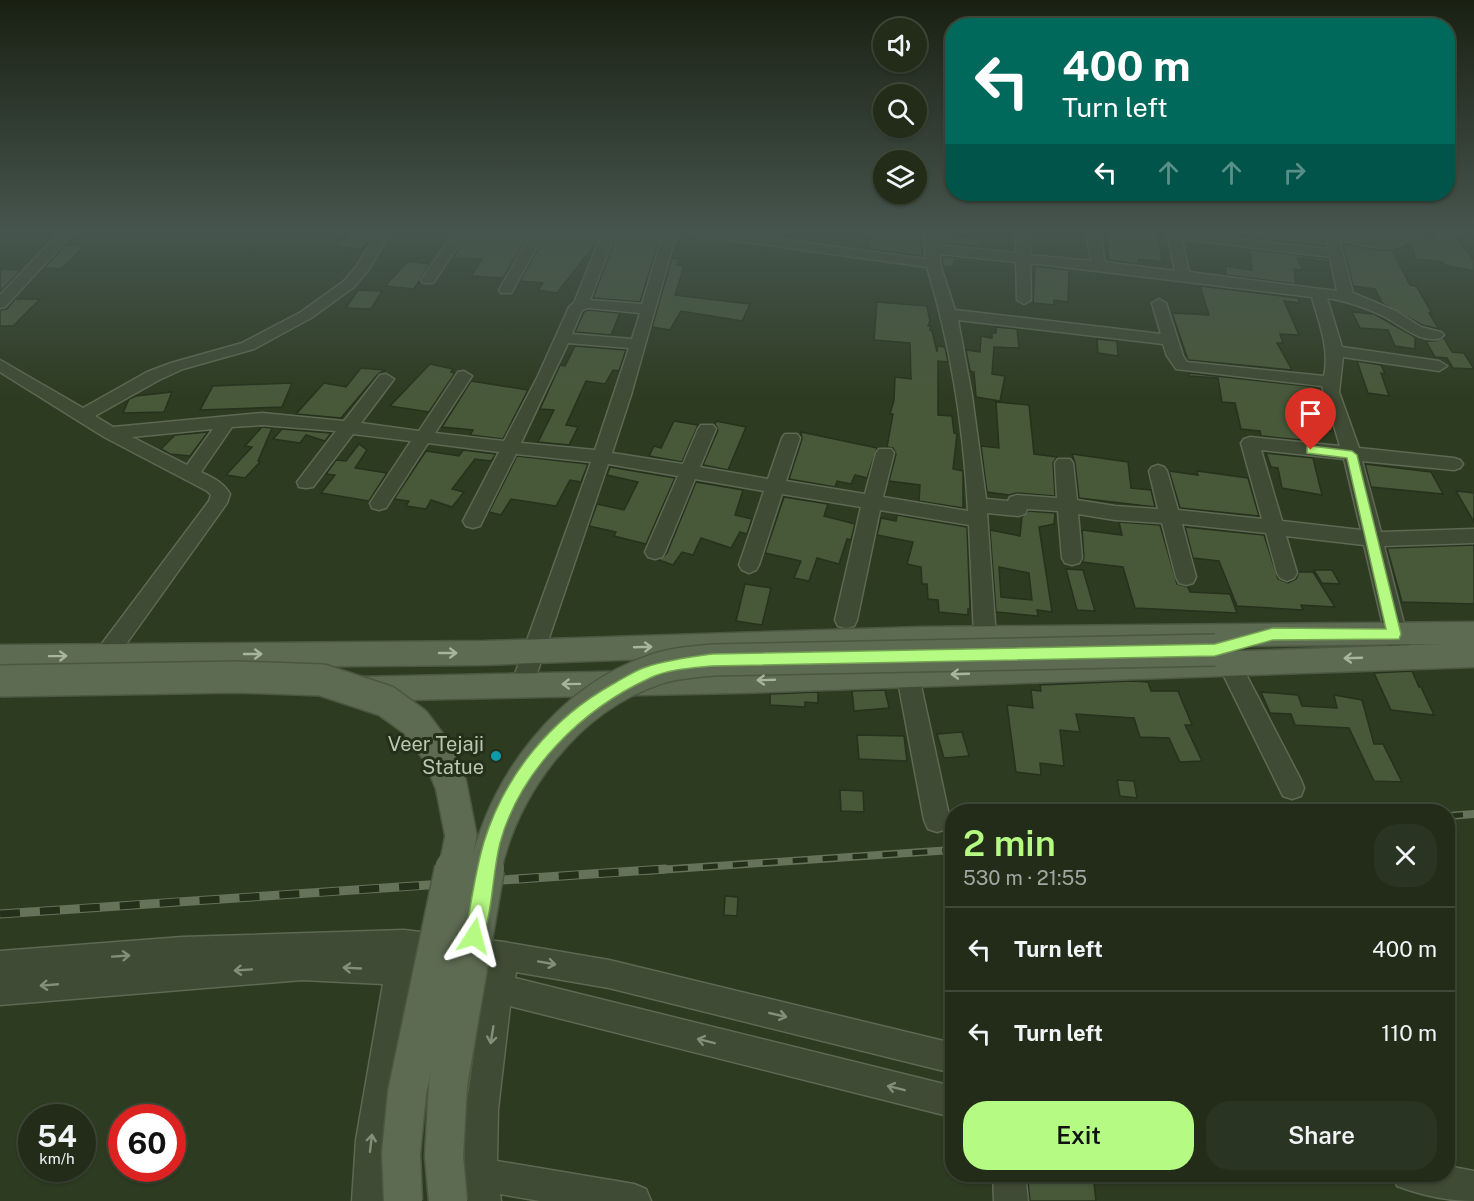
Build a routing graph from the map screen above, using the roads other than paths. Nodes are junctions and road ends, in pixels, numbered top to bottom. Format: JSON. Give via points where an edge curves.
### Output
{"nodes":[{"id":1,"x":16,"y":287,"type":"edge"},
{"id":2,"x":345,"y":287,"type":"edge"},
{"id":3,"x":584,"y":287,"type":"edge"},
{"id":4,"x":584,"y":287,"type":"edge"},
{"id":5,"x":654,"y":287,"type":"edge"},
{"id":6,"x":941,"y":287,"type":"edge"},
{"id":7,"x":1023,"y":287,"type":"edge"},
{"id":8,"x":1271,"y":287,"type":"edge"},
{"id":9,"x":1343,"y":287,"type":"edge"},
{"id":10,"x":1318,"y":293,"type":"junction"},
{"id":11,"x":580,"y":297,"type":"junction"},
{"id":12,"x":1346,"y":297,"type":"junction"},
{"id":13,"x":1024,"y":300,"type":"dead end"},
{"id":14,"x":1159,"y":303,"type":"dead end"},
{"id":15,"x":0,"y":304,"type":"edge"},
{"id":16,"x":647,"y":309,"type":"junction"},
{"id":17,"x":949,"y":314,"type":"junction"},
{"id":18,"x":1436,"y":335,"type":"dead end"},
{"id":19,"x":562,"y":338,"type":"junction"},
{"id":20,"x":1170,"y":340,"type":"junction"},
{"id":21,"x":637,"y":344,"type":"junction"},
{"id":22,"x":1335,"y":351,"type":"junction"},
{"id":23,"x":0,"y":365,"type":"edge"},
{"id":24,"x":1438,"y":366,"type":"dead end"},
{"id":25,"x":464,"y":376,"type":"dead end"},
{"id":26,"x":386,"y":379,"type":"dead end"},
{"id":27,"x":1329,"y":382,"type":"junction"},
{"id":28,"x":82,"y":416,"type":"junction"},
{"id":29,"x":227,"y":422,"type":"junction"},
{"id":30,"x":349,"y":427,"type":"junction"},
{"id":31,"x":707,"y":429,"type":"dead end"},
{"id":32,"x":110,"y":433,"type":"junction"},
{"id":33,"x":425,"y":436,"type":"junction"},
{"id":34,"x":791,"y":438,"type":"dead end"},
{"id":35,"x":510,"y":448,"type":"junction"},
{"id":36,"x":885,"y":453,"type":"dead end"},
{"id":37,"x":1352,"y":455,"type":"junction"},
{"id":38,"x":601,"y":457,"type":"junction"},
{"id":39,"x":1064,"y":463,"type":"dead end"},
{"id":40,"x":1454,"y":464,"type":"dead end"},
{"id":41,"x":689,"y":470,"type":"junction"},
{"id":42,"x":1158,"y":471,"type":"dead end"},
{"id":43,"x":190,"y":474,"type":"junction"},
{"id":44,"x":306,"y":482,"type":"dead end"},
{"id":45,"x":775,"y":485,"type":"junction"},
{"id":46,"x":872,"y":502,"type":"junction"},
{"id":47,"x":379,"y":503,"type":"dead end"},
{"id":48,"x":1067,"y":506,"type":"junction"},
{"id":49,"x":978,"y":513,"type":"junction"},
{"id":50,"x":1169,"y":516,"type":"junction"},
{"id":51,"x":473,"y":521,"type":"dead end"},
{"id":52,"x":1272,"y":526,"type":"junction"},
{"id":53,"x":1474,"y":536,"type":"edge"},
{"id":54,"x":1373,"y":539,"type":"junction"},
{"id":55,"x":655,"y":552,"type":"dead end"},
{"id":56,"x":1072,"y":558,"type":"dead end"},
{"id":57,"x":748,"y":565,"type":"dead end"},
{"id":58,"x":1287,"y":573,"type":"dead end"},
{"id":59,"x":1186,"y":577,"type":"dead end"},
{"id":60,"x":846,"y":620,"type":"dead end"},
{"id":61,"x":1474,"y":633,"type":"edge"},
{"id":62,"x":1273,"y":634,"type":"junction"},
{"id":63,"x":985,"y":637,"type":"junction"},
{"id":64,"x":1398,"y":646,"type":"junction"},
{"id":65,"x":533,"y":651,"type":"junction"},
{"id":66,"x":106,"y":655,"type":"junction"},
{"id":67,"x":1474,"y":655,"type":"edge"},
{"id":68,"x":0,"y":657,"type":"edge"},
{"id":69,"x":1222,"y":657,"type":"junction"},
{"id":70,"x":908,"y":676,"type":"junction"},
{"id":71,"x":0,"y":681,"type":"edge"},
{"id":72,"x":522,"y":685,"type":"junction"},
{"id":73,"x":0,"y":695,"type":"edge"},
{"id":74,"x":1292,"y":788,"type":"dead end"},
{"id":75,"x":937,"y":820,"type":"dead end"},
{"id":76,"x":504,"y":956,"type":"junction"},
{"id":77,"x":402,"y":957,"type":"junction"},
{"id":78,"x":0,"y":965,"type":"edge"},
{"id":79,"x":499,"y":989,"type":"junction"},
{"id":80,"x":0,"y":990,"type":"edge"},
{"id":81,"x":945,"y":1056,"type":"edge"},
{"id":82,"x":945,"y":1100,"type":"edge"},
{"id":83,"x":1010,"y":1182,"type":"edge"},
{"id":84,"x":1446,"y":1182,"type":"edge"},
{"id":85,"x":482,"y":1187,"type":"edge"},
{"id":86,"x":1474,"y":1188,"type":"edge"},
{"id":87,"x":365,"y":1198,"type":"edge"},
{"id":88,"x":403,"y":1201,"type":"edge"},
{"id":89,"x":448,"y":1201,"type":"edge"},
{"id":90,"x":634,"y":1201,"type":"edge"},
{"id":91,"x":1011,"y":1201,"type":"edge"}],
"edges":[{"from":1,"to":15,"type":"street"},
{"from":2,"to":28,"type":"street","via":[[306,315],[248,346],[153,376]]},
{"from":3,"to":11,"type":"street"},
{"from":4,"to":11,"type":"street"},
{"from":5,"to":16,"type":"street"},
{"from":6,"to":17,"type":"street"},
{"from":7,"to":13,"type":"street"},
{"from":8,"to":10,"type":"street"},
{"from":9,"to":12,"type":"street"},
{"from":10,"to":12,"type":"street"},
{"from":10,"to":22,"type":"street"},
{"from":11,"to":16,"type":"street"},
{"from":11,"to":19,"type":"street"},
{"from":12,"to":18,"type":"street","via":[[1391,314],[1416,330]]},
{"from":14,"to":20,"type":"street"},
{"from":16,"to":21,"type":"street"},
{"from":17,"to":20,"type":"street"},
{"from":17,"to":49,"type":"street","via":[[964,396]]},
{"from":19,"to":21,"type":"street"},
{"from":19,"to":35,"type":"street"},
{"from":20,"to":27,"type":"street","via":[[1182,366]]},
{"from":21,"to":38,"type":"street"},
{"from":22,"to":24,"type":"street"},
{"from":22,"to":27,"type":"street","via":[[1335,368]]},
{"from":23,"to":28,"type":"street"},
{"from":25,"to":33,"type":"street"},
{"from":26,"to":30,"type":"street"},
{"from":27,"to":37,"type":"street"},
{"from":28,"to":32,"type":"street"},
{"from":29,"to":30,"type":"street","via":[[262,419]]},
{"from":29,"to":32,"type":"street"},
{"from":29,"to":43,"type":"street"},
{"from":30,"to":33,"type":"street"},
{"from":30,"to":44,"type":"street"},
{"from":31,"to":41,"type":"street"},
{"from":32,"to":43,"type":"street"},
{"from":33,"to":35,"type":"street"},
{"from":33,"to":47,"type":"street"},
{"from":34,"to":45,"type":"street"},
{"from":35,"to":38,"type":"street"},
{"from":35,"to":51,"type":"street"},
{"from":36,"to":46,"type":"street"},
{"from":37,"to":40,"type":"street"},
{"from":37,"to":52,"type":"street","via":[[1250,443]]},
{"from":37,"to":54,"type":"street"},
{"from":38,"to":41,"type":"street"},
{"from":38,"to":65,"type":"street"},
{"from":39,"to":48,"type":"street"},
{"from":41,"to":45,"type":"street"},
{"from":41,"to":55,"type":"street"},
{"from":42,"to":50,"type":"street"},
{"from":43,"to":66,"type":"street","via":[[214,486],[221,494],[218,503]]},
{"from":45,"to":46,"type":"street"},
{"from":45,"to":57,"type":"street"},
{"from":46,"to":49,"type":"street"},
{"from":46,"to":60,"type":"street"},
{"from":48,"to":49,"type":"street","via":[[1017,502],[1018,509]]},
{"from":48,"to":50,"type":"street"},
{"from":48,"to":56,"type":"street"},
{"from":49,"to":63,"type":"street"},
{"from":50,"to":52,"type":"street"},
{"from":50,"to":59,"type":"street"},
{"from":52,"to":54,"type":"street"},
{"from":52,"to":58,"type":"street"},
{"from":53,"to":54,"type":"street"},
{"from":54,"to":64,"type":"street"},
{"from":61,"to":64,"type":"main road"},
{"from":62,"to":63,"type":"main road"},
{"from":62,"to":64,"type":"main road"},
{"from":62,"to":69,"type":"main road"},
{"from":65,"to":63,"type":"main road","one_way":true},
{"from":64,"to":67,"type":"main road"},
{"from":64,"to":69,"type":"main road","one_way":true,"via":[[1313,659]]},
{"from":66,"to":65,"type":"main road","one_way":true},
{"from":65,"to":72,"type":"street"},
{"from":68,"to":66,"type":"main road","one_way":true},
{"from":69,"to":70,"type":"main road","one_way":true},
{"from":69,"to":74,"type":"street"},
{"from":69,"to":89,"type":"main road","bridge":true,"via":[[712,660],[647,672],[600,699],[538,755],[511,796],[492,842],[447,1089],[444,1155]]},
{"from":70,"to":72,"type":"main road","one_way":true},
{"from":70,"to":75,"type":"street"},
{"from":71,"to":88,"type":"main road","bridge":true,"via":[[238,677],[322,680],[386,701],[415,722],[438,753],[447,774],[461,836],[407,1093],[401,1153]]},
{"from":72,"to":73,"type":"main road"},
{"from":76,"to":77,"type":"street"},
{"from":76,"to":79,"type":"street"},
{"from":76,"to":81,"type":"street","one_way":true,"via":[[609,974]]},
{"from":78,"to":77,"type":"street","one_way":true,"via":[[182,951]]},
{"from":77,"to":79,"type":"street"},
{"from":77,"to":80,"type":"street","one_way":true},
{"from":87,"to":77,"type":"street","one_way":true},
{"from":82,"to":79,"type":"street","one_way":true},
{"from":79,"to":85,"type":"street","one_way":true,"via":[[484,1081]]},
{"from":83,"to":91,"type":"street"},
{"from":84,"to":86,"type":"street"},
{"from":85,"to":90,"type":"street"}]}
